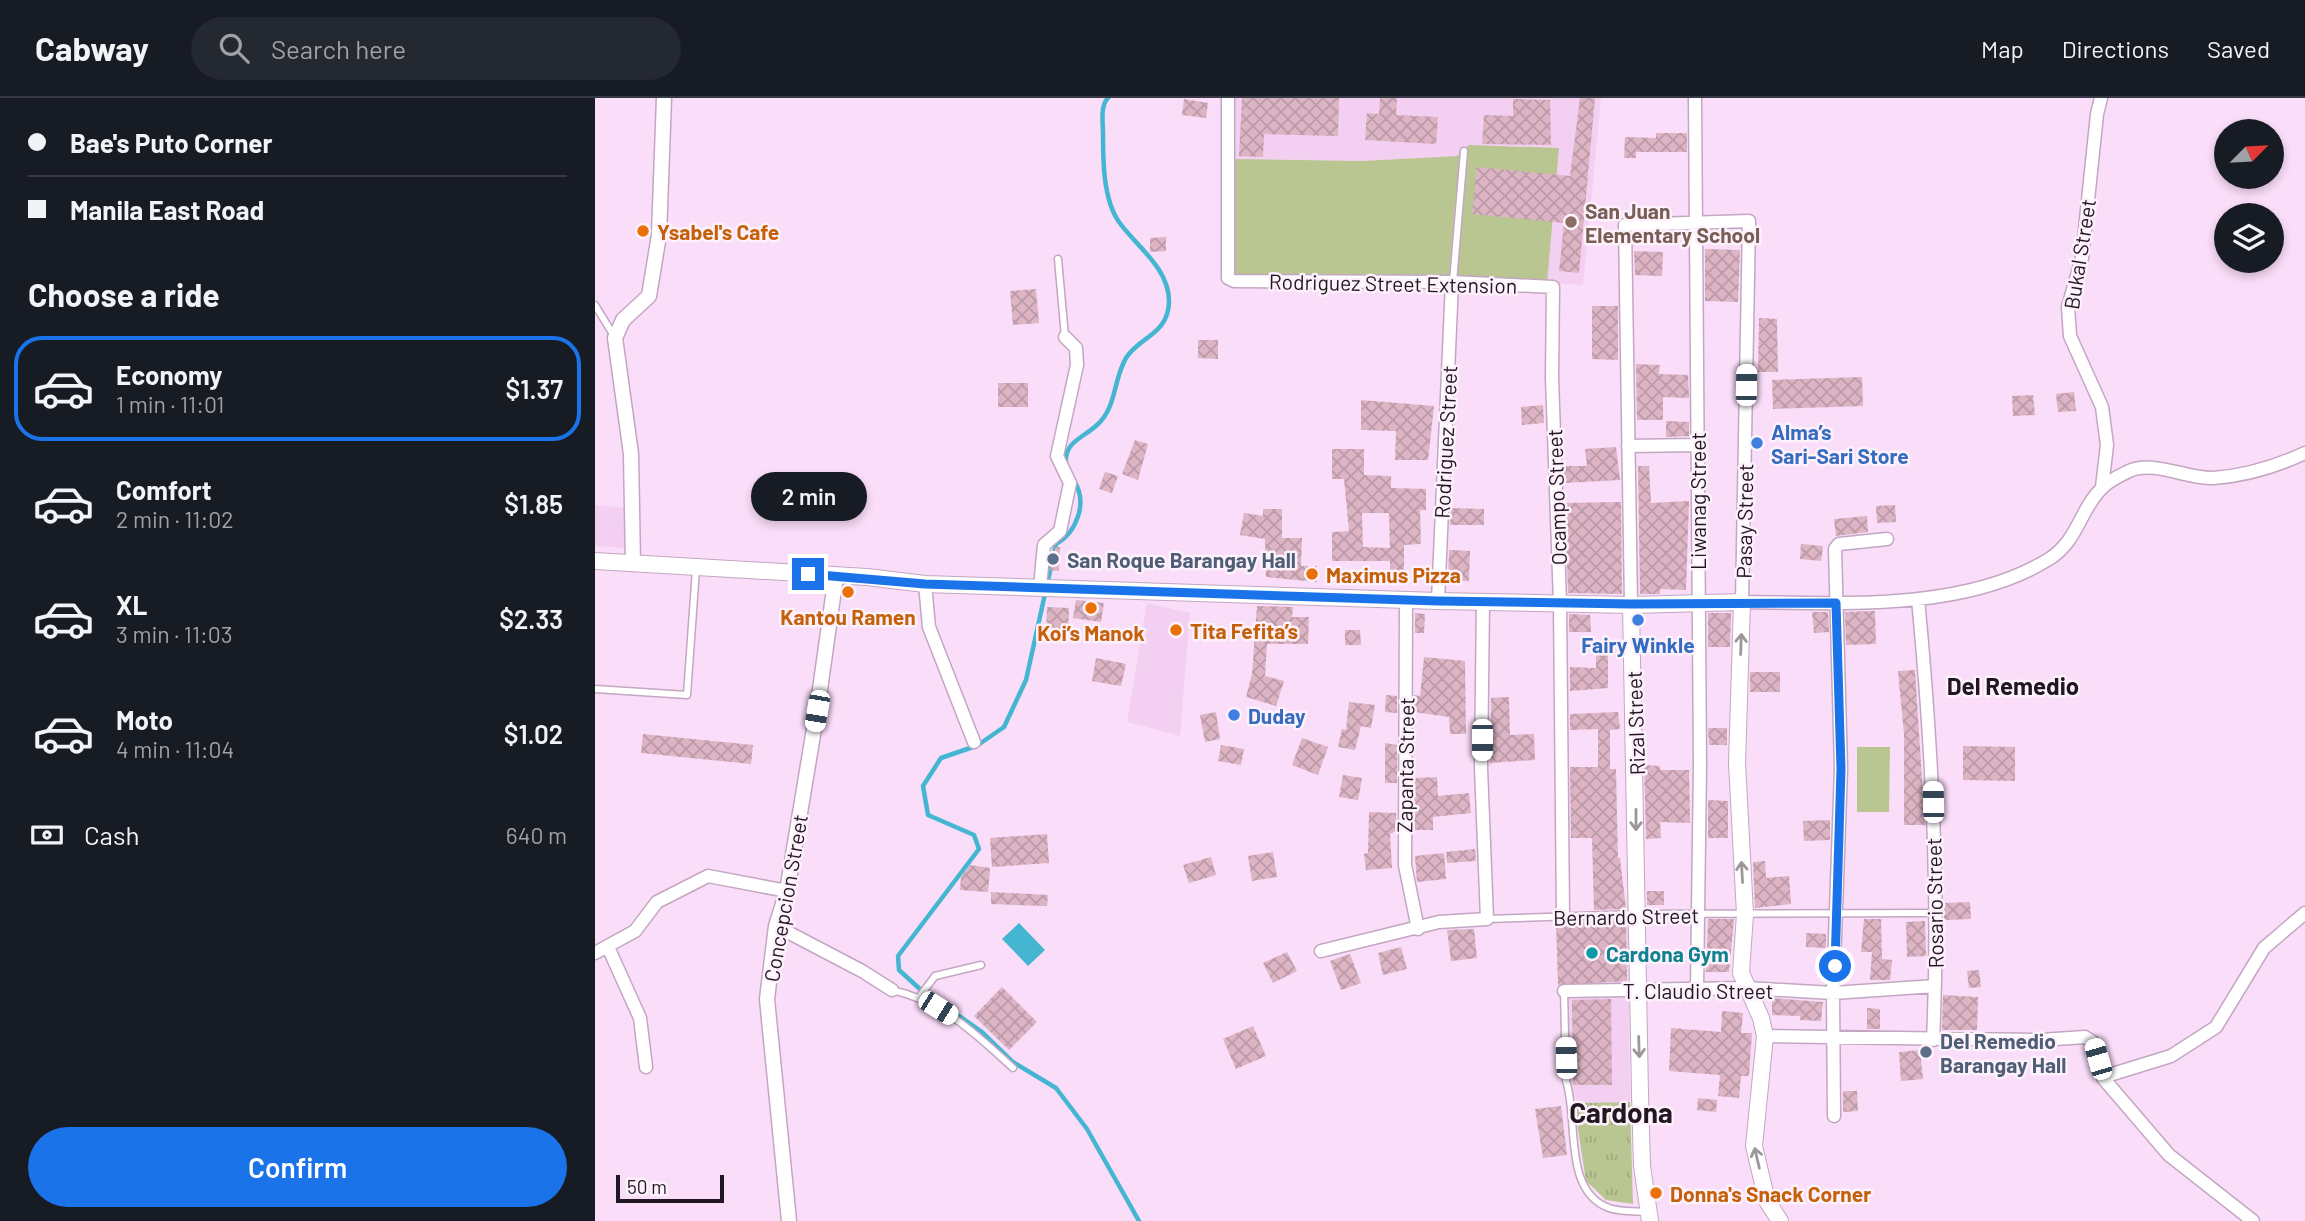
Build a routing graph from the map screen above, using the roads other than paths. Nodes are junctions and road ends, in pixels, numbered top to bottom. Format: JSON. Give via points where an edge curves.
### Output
{"nodes":[{"id":1,"x":664,"y":98,"type":"edge"},
{"id":2,"x":1228,"y":98,"type":"edge"},
{"id":3,"x":1695,"y":98,"type":"edge"},
{"id":4,"x":2101,"y":98,"type":"edge"},
{"id":5,"x":1464,"y":151,"type":"dead end"},
{"id":6,"x":1698,"y":222,"type":"junction"},
{"id":7,"x":1058,"y":259,"type":"dead end"},
{"id":8,"x":1453,"y":282,"type":"junction"},
{"id":9,"x":1553,"y":287,"type":"joint"},
{"id":10,"x":595,"y":305,"type":"edge"},
{"id":11,"x":1065,"y":337,"type":"joint"},
{"id":12,"x":615,"y":338,"type":"junction"},
{"id":13,"x":1697,"y":444,"type":"junction"},
{"id":14,"x":1628,"y":446,"type":"junction"},
{"id":15,"x":2305,"y":453,"type":"edge"},
{"id":16,"x":2102,"y":487,"type":"junction"},
{"id":17,"x":1887,"y":539,"type":"dead end"},
{"id":18,"x":595,"y":561,"type":"edge"},
{"id":19,"x":633,"y":564,"type":"junction"},
{"id":20,"x":696,"y":568,"type":"junction"},
{"id":21,"x":836,"y":575,"type":"junction"},
{"id":22,"x":925,"y":584,"type":"junction"},
{"id":23,"x":1045,"y":587,"type":"junction"},
{"id":24,"x":1918,"y":599,"type":"junction"},
{"id":25,"x":1406,"y":600,"type":"junction"},
{"id":26,"x":1438,"y":601,"type":"junction"},
{"id":27,"x":1483,"y":601,"type":"junction"},
{"id":28,"x":1697,"y":602,"type":"junction"},
{"id":29,"x":1560,"y":603,"type":"junction"},
{"id":30,"x":1742,"y":603,"type":"junction"},
{"id":31,"x":1836,"y":603,"type":"junction"},
{"id":32,"x":1631,"y":604,"type":"junction"},
{"id":33,"x":595,"y":689,"type":"edge"},
{"id":34,"x":974,"y":742,"type":"dead end"},
{"id":35,"x":787,"y":891,"type":"junction"},
{"id":36,"x":1838,"y":913,"type":"junction"},
{"id":37,"x":1935,"y":913,"type":"junction"},
{"id":38,"x":2305,"y":913,"type":"edge"},
{"id":39,"x":1637,"y":914,"type":"junction"},
{"id":40,"x":1745,"y":914,"type":"junction"},
{"id":41,"x":1697,"y":915,"type":"junction"},
{"id":42,"x":1563,"y":918,"type":"junction"},
{"id":43,"x":1487,"y":919,"type":"junction"},
{"id":44,"x":776,"y":926,"type":"junction"},
{"id":45,"x":1418,"y":929,"type":"junction"},
{"id":46,"x":608,"y":947,"type":"junction"},
{"id":47,"x":1321,"y":951,"type":"dead end"},
{"id":48,"x":595,"y":953,"type":"edge"},
{"id":49,"x":981,"y":965,"type":"dead end"},
{"id":50,"x":1935,"y":986,"type":"junction"},
{"id":51,"x":1747,"y":988,"type":"junction"},
{"id":52,"x":1564,"y":989,"type":"joint"},
{"id":53,"x":1697,"y":989,"type":"junction"},
{"id":54,"x":892,"y":990,"type":"joint"},
{"id":55,"x":1638,"y":991,"type":"junction"},
{"id":56,"x":1833,"y":993,"type":"junction"},
{"id":57,"x":920,"y":996,"type":"junction"},
{"id":58,"x":1765,"y":1036,"type":"junction"},
{"id":59,"x":1832,"y":1039,"type":"junction"},
{"id":60,"x":1933,"y":1040,"type":"junction"},
{"id":61,"x":646,"y":1067,"type":"dead end"},
{"id":62,"x":1013,"y":1068,"type":"dead end"},
{"id":63,"x":2103,"y":1077,"type":"junction"},
{"id":64,"x":1834,"y":1116,"type":"dead end"},
{"id":65,"x":1649,"y":1216,"type":"edge"},
{"id":66,"x":789,"y":1221,"type":"edge"},
{"id":67,"x":1780,"y":1221,"type":"edge"},
{"id":68,"x":2253,"y":1221,"type":"edge"}],
"edges":[{"from":1,"to":12,"type":"street","via":[[659,235],[649,296],[623,320]]},
{"from":2,"to":8,"type":"street","name":"Rodriguez Street Extension","via":[[1228,278]]},
{"from":3,"to":6,"type":"street","name":"Liwanag Street"},
{"from":4,"to":16,"type":"street","name":"Bukal Street","via":[[2082,258],[2067,307],[2070,336],[2102,407],[2107,445]]},
{"from":5,"to":8,"type":"lane"},
{"from":6,"to":13,"type":"street","name":"Liwanag Street"},
{"from":6,"to":14,"type":"street","name":"Rizal Street","via":[[1625,225]]},
{"from":6,"to":30,"type":"street","name":"Pasay Street","via":[[1749,221]]},
{"from":7,"to":11,"type":"lane"},
{"from":8,"to":9,"type":"street","name":"Rodriguez Street Extension"},
{"from":8,"to":26,"type":"street","name":"Rodriguez Street"},
{"from":9,"to":29,"type":"street","name":"Ocampo Street"},
{"from":10,"to":12,"type":"lane"},
{"from":11,"to":23,"type":"street","via":[[1076,348],[1077,365],[1057,456],[1070,483],[1060,531],[1044,545]]},
{"from":12,"to":19,"type":"street","via":[[631,454]]},
{"from":13,"to":14,"type":"street"},
{"from":13,"to":28,"type":"street","name":"Liwanag Street"},
{"from":14,"to":32,"type":"street","name":"Rizal Street"},
{"from":15,"to":16,"type":"street","via":[[2278,465],[2212,478],[2132,470]]},
{"from":16,"to":24,"type":"street","via":[[2076,532],[2047,560],[1986,587]]},
{"from":17,"to":31,"type":"street","via":[[1839,544],[1835,549]]},
{"from":18,"to":19,"type":"main road"},
{"from":19,"to":20,"type":"main road"},
{"from":20,"to":21,"type":"main road"},
{"from":20,"to":33,"type":"lane","via":[[687,695]]},
{"from":21,"to":22,"type":"main road"},
{"from":21,"to":35,"type":"street","name":"Concepcion Street"},
{"from":22,"to":23,"type":"main road"},
{"from":22,"to":34,"type":"street","via":[[929,627]]},
{"from":23,"to":25,"type":"main road"},
{"from":24,"to":31,"type":"street"},
{"from":24,"to":37,"type":"street","name":"Rosario Street","via":[[1932,747]]},
{"from":25,"to":26,"type":"main road"},
{"from":25,"to":45,"type":"street","name":"Zapanta Street","via":[[1405,865]]},
{"from":26,"to":27,"type":"main road"},
{"from":27,"to":29,"type":"main road"},
{"from":27,"to":43,"type":"street","via":[[1481,768]]},
{"from":28,"to":30,"type":"main road"},
{"from":28,"to":32,"type":"main road"},
{"from":28,"to":41,"type":"street","name":"Liwanag Street"},
{"from":29,"to":32,"type":"main road"},
{"from":29,"to":42,"type":"street","name":"Ocampo Street"},
{"from":30,"to":31,"type":"street"},
{"from":40,"to":30,"type":"main road","name":"Pasay Street","one_way":true,"via":[[1737,763]]},
{"from":31,"to":36,"type":"street","via":[[1841,769]]},
{"from":32,"to":39,"type":"main road","name":"Rizal Street","one_way":true},
{"from":35,"to":44,"type":"street","name":"Concepcion Street"},
{"from":35,"to":46,"type":"street","via":[[708,876],[657,902],[635,931]]},
{"from":36,"to":37,"type":"lane","name":"Bernardo Street"},
{"from":36,"to":40,"type":"lane","name":"Bernardo Street"},
{"from":36,"to":56,"type":"street"},
{"from":37,"to":50,"type":"street","name":"Rosario Street"},
{"from":38,"to":63,"type":"street","via":[[2264,948],[2216,1027],[2171,1056]]},
{"from":39,"to":41,"type":"lane","name":"Bernardo Street"},
{"from":39,"to":42,"type":"lane","name":"Bernardo Street"},
{"from":39,"to":55,"type":"main road","name":"Rizal Street"},
{"from":40,"to":41,"type":"lane","name":"Bernardo Street"},
{"from":40,"to":51,"type":"main road","name":"Pasay Street","via":[[1741,973]]},
{"from":41,"to":53,"type":"street","name":"Liwanag Street"},
{"from":42,"to":43,"type":"lane","name":"Bernardo Street"},
{"from":43,"to":45,"type":"street","name":"Bernardo Street","via":[[1439,922]]},
{"from":44,"to":54,"type":"street"},
{"from":44,"to":66,"type":"street","name":"Concepcion Street","via":[[767,999]]},
{"from":45,"to":47,"type":"street","name":"Bernardo Street"},
{"from":46,"to":48,"type":"street"},
{"from":46,"to":61,"type":"street","via":[[640,1018]]},
{"from":49,"to":57,"type":"lane","via":[[935,976]]},
{"from":50,"to":56,"type":"street","name":"T. Claudio Street"},
{"from":50,"to":60,"type":"street","name":"Rosario Street"},
{"from":51,"to":53,"type":"street","name":"T. Claudio Street"},
{"from":51,"to":56,"type":"street","name":"T. Claudio Street"},
{"from":51,"to":58,"type":"main road","name":"Pasay Street"},
{"from":52,"to":55,"type":"street","name":"T. Claudio Street"},
{"from":52,"to":65,"type":"lane","via":[[1566,1081],[1579,1174],[1587,1190],[1609,1208]]},
{"from":53,"to":55,"type":"street","name":"T. Claudio Street"},
{"from":54,"to":57,"type":"lane"},
{"from":55,"to":65,"type":"main road","name":"Rizal Street","one_way":true,"via":[[1642,1166]]},
{"from":56,"to":59,"type":"street"},
{"from":57,"to":62,"type":"lane","via":[[973,1031]]},
{"from":58,"to":59,"type":"street"},
{"from":67,"to":58,"type":"main road","one_way":true,"via":[[1767,1201],[1754,1146]]},
{"from":59,"to":60,"type":"street"},
{"from":59,"to":64,"type":"street"},
{"from":60,"to":63,"type":"street","via":[[2085,1037],[2093,1042]]},
{"from":63,"to":68,"type":"street","via":[[2169,1155]]}]}
